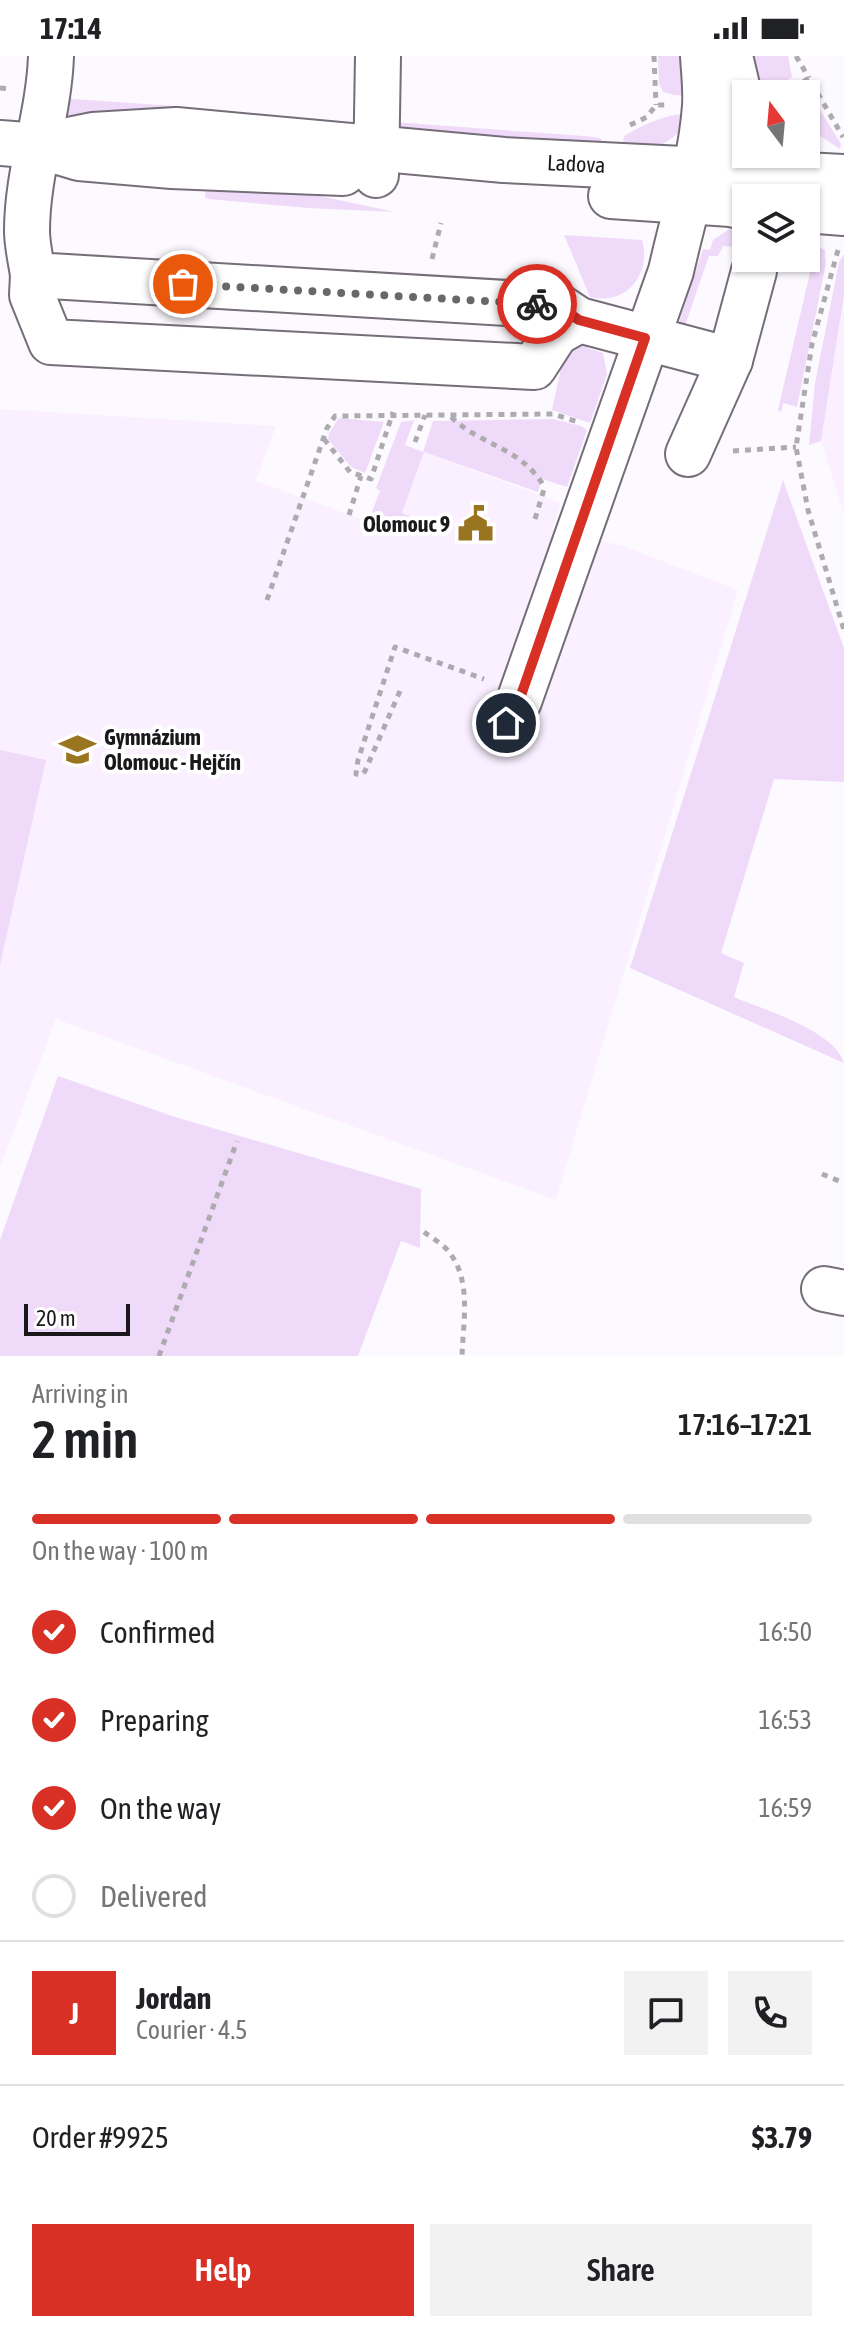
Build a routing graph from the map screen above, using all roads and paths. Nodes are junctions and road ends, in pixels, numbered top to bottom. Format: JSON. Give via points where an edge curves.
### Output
{"nodes":[{"id":1,"x":51,"y":56,"type":"edge"},
{"id":2,"x":378,"y":56,"type":"edge"},
{"id":3,"x":654,"y":56,"type":"edge"},
{"id":4,"x":703,"y":56,"type":"edge"},
{"id":5,"x":730,"y":56,"type":"edge"},
{"id":6,"x":796,"y":56,"type":"edge"},
{"id":7,"x":809,"y":78,"type":"junction"},
{"id":8,"x":806,"y":80,"type":"edge"},
{"id":9,"x":656,"y":105,"type":"junction"},
{"id":10,"x":681,"y":105,"type":"dead end"},
{"id":11,"x":624,"y":128,"type":"dead end"},
{"id":12,"x":844,"y":138,"type":"edge"},
{"id":13,"x":20,"y":145,"type":"edge"},
{"id":14,"x":376,"y":161,"type":"junction"},
{"id":15,"x":844,"y":177,"type":"edge"},
{"id":16,"x":749,"y":184,"type":"edge"},
{"id":17,"x":784,"y":184,"type":"edge"},
{"id":18,"x":692,"y":185,"type":"junction"},
{"id":19,"x":732,"y":187,"type":"edge"},
{"id":20,"x":820,"y":217,"type":"edge"},
{"id":21,"x":441,"y":223,"type":"dead end"},
{"id":22,"x":842,"y":228,"type":"edge"},
{"id":23,"x":431,"y":260,"type":"dead end"},
{"id":24,"x":754,"y":272,"type":"edge"},
{"id":25,"x":33,"y":275,"type":"junction"},
{"id":26,"x":579,"y":320,"type":"junction"},
{"id":27,"x":645,"y":338,"type":"junction"},
{"id":28,"x":730,"y":360,"type":"junction"},
{"id":29,"x":393,"y":414,"type":"junction"},
{"id":30,"x":425,"y":415,"type":"junction"},
{"id":31,"x":323,"y":439,"type":"junction"},
{"id":32,"x":415,"y":442,"type":"dead end"},
{"id":33,"x":796,"y":447,"type":"junction"},
{"id":34,"x":777,"y":448,"type":"dead end"},
{"id":35,"x":688,"y":454,"type":"dead end"},
{"id":36,"x":361,"y":476,"type":"junction"},
{"id":37,"x":544,"y":486,"type":"dead end"},
{"id":38,"x":349,"y":515,"type":"dead end"},
{"id":39,"x":267,"y":600,"type":"dead end"},
{"id":40,"x":844,"y":630,"type":"edge"},
{"id":41,"x":485,"y":680,"type":"dead end"},
{"id":42,"x":400,"y":691,"type":"dead end"},
{"id":43,"x":506,"y":723,"type":"dead end"},
{"id":44,"x":237,"y":1141,"type":"dead end"},
{"id":45,"x":822,"y":1174,"type":"dead end"},
{"id":46,"x":844,"y":1183,"type":"edge"},
{"id":47,"x":424,"y":1232,"type":"dead end"},
{"id":48,"x":159,"y":1356,"type":"edge"},
{"id":49,"x":462,"y":1356,"type":"edge"}],
"edges":[{"from":1,"to":13,"type":"main road","via":[[50,91]]},
{"from":2,"to":14,"type":"main road"},
{"from":3,"to":9,"type":"path"},
{"from":4,"to":18,"type":"main road","via":[[705,105]]},
{"from":5,"to":16,"type":"main road","via":[[742,107]]},
{"from":6,"to":7,"type":"path"},
{"from":7,"to":8,"type":"path"},
{"from":7,"to":12,"type":"path"},
{"from":9,"to":10,"type":"path"},
{"from":9,"to":11,"type":"path","via":[[647,117]]},
{"from":13,"to":14,"type":"main road","name":"Ladova","via":[[176,130]]},
{"from":13,"to":25,"type":"main road","via":[[32,180],[26,233]]},
{"from":14,"to":18,"type":"main road","name":"Ladova","via":[[504,160]]},
{"from":15,"to":17,"type":"main road","name":"Ladova"},
{"from":18,"to":19,"type":"main road","name":"Ladova"},
{"from":18,"to":27,"type":"main road","via":[[663,297]]},
{"from":20,"to":22,"type":"main road"},
{"from":21,"to":23,"type":"path"},
{"from":22,"to":33,"type":"path","via":[[812,344]]},
{"from":24,"to":28,"type":"main road"},
{"from":25,"to":26,"type":"main road","via":[[558,306]]},
{"from":25,"to":26,"type":"main road","via":[[32,295],[51,342],[534,367],[556,333]]},
{"from":26,"to":27,"type":"main road"},
{"from":27,"to":28,"type":"main road"},
{"from":27,"to":43,"type":"main road","via":[[519,701]]},
{"from":28,"to":35,"type":"main road"},
{"from":29,"to":30,"type":"path"},
{"from":29,"to":31,"type":"path","via":[[335,416]]},
{"from":29,"to":36,"type":"path","via":[[371,479]]},
{"from":30,"to":32,"type":"path"},
{"from":30,"to":37,"type":"path","via":[[451,416],[530,466]]},
{"from":31,"to":36,"type":"path","via":[[350,472]]},
{"from":31,"to":39,"type":"path"},
{"from":33,"to":34,"type":"path"},
{"from":33,"to":40,"type":"path","via":[[808,510]]},
{"from":36,"to":38,"type":"path"},
{"from":41,"to":42,"type":"path","via":[[395,647],[356,774],[365,771]]},
{"from":44,"to":48,"type":"path"},
{"from":45,"to":46,"type":"path"},
{"from":47,"to":49,"type":"path","via":[[448,1250],[460,1269],[465,1290]]}]}
